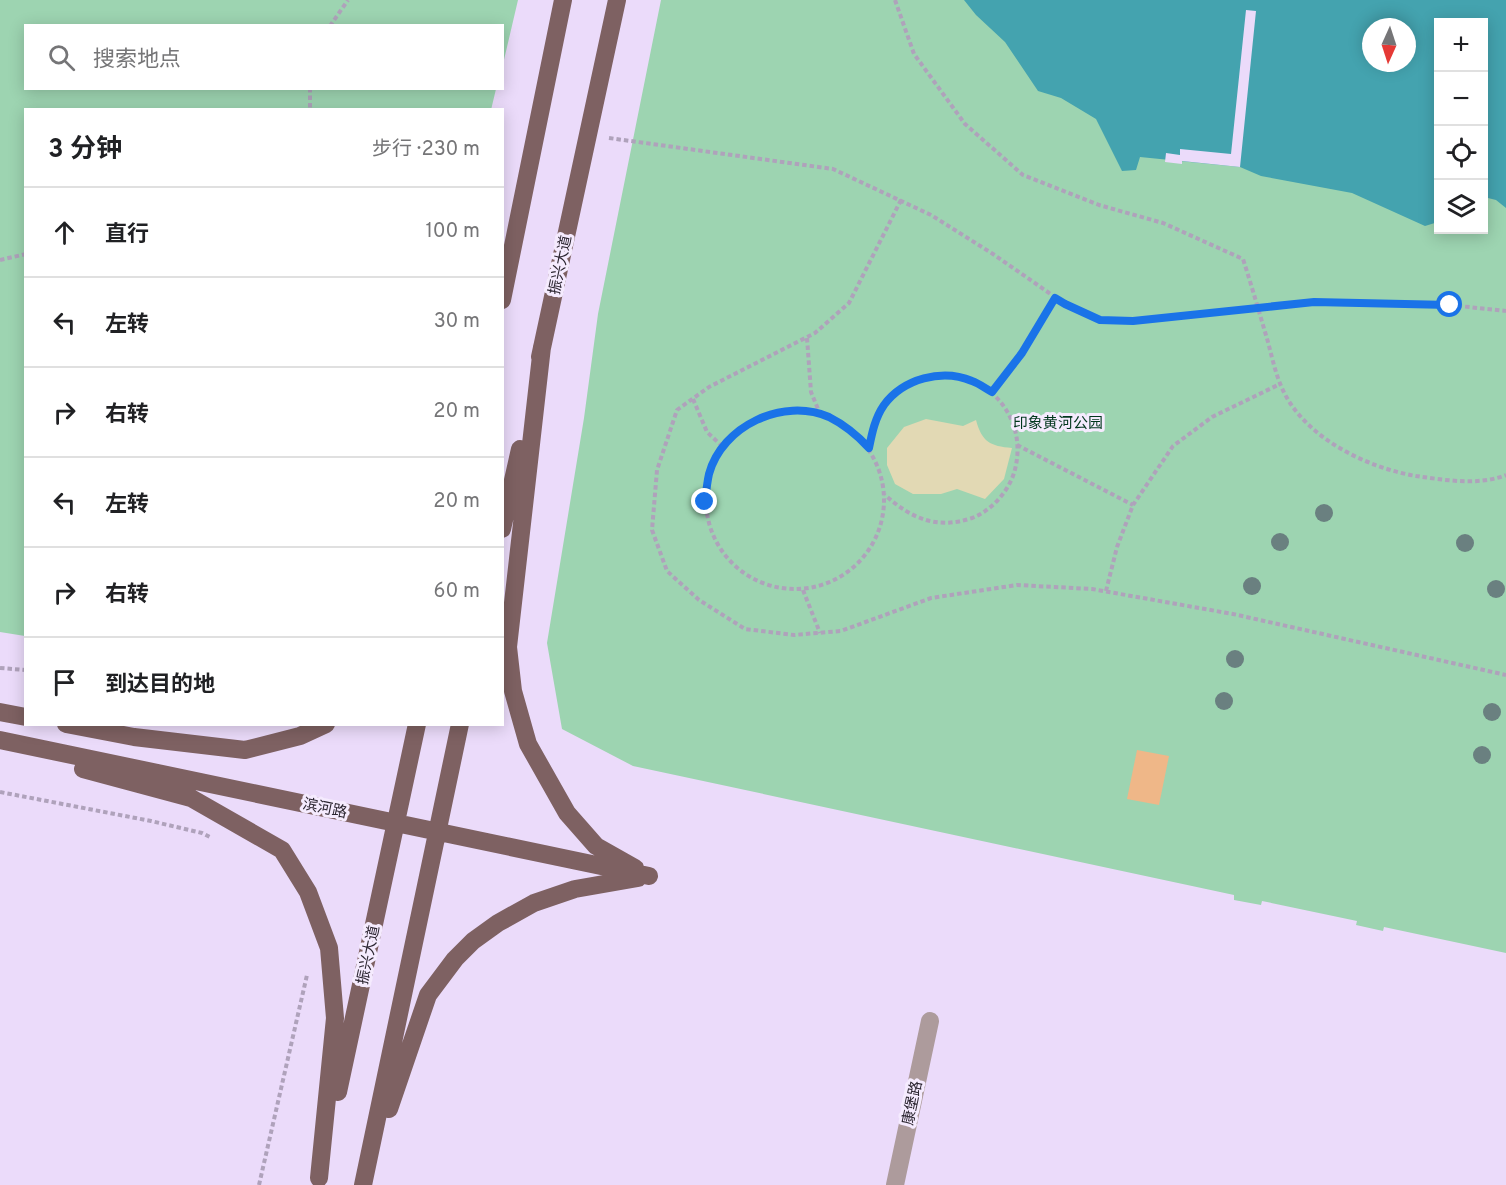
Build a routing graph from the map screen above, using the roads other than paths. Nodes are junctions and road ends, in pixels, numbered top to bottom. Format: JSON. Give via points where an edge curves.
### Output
{"nodes":[{"id":1,"x":563,"y":0,"type":"edge"},
{"id":2,"x":617,"y":0,"type":"edge"},
{"id":3,"x":504,"y":290,"type":"edge"},
{"id":4,"x":542,"y":347,"type":"junction"},
{"id":5,"x":504,"y":520,"type":"edge"},
{"id":6,"x":0,"y":712,"type":"edge"},
{"id":7,"x":24,"y":717,"type":"edge"},
{"id":8,"x":76,"y":726,"type":"edge"},
{"id":9,"x":322,"y":726,"type":"edge"},
{"id":10,"x":417,"y":726,"type":"edge"},
{"id":11,"x":460,"y":726,"type":"edge"},
{"id":12,"x":0,"y":740,"type":"edge"},
{"id":13,"x":0,"y":747,"type":"edge"},
{"id":14,"x":397,"y":824,"type":"junction"},
{"id":15,"x":437,"y":832,"type":"junction"},
{"id":16,"x":649,"y":876,"type":"junction"},
{"id":17,"x":930,"y":1022,"type":"dead end"},
{"id":18,"x":318,"y":1181,"type":"edge"},
{"id":19,"x":363,"y":1185,"type":"edge"},
{"id":20,"x":895,"y":1185,"type":"edge"}],
"edges":[{"from":1,"to":3,"type":"main road"},
{"from":2,"to":4,"type":"main road","name":"振兴大道"},
{"from":4,"to":5,"type":"main road","name":"振兴大道"},
{"from":4,"to":16,"type":"main road","via":[[508,647],[513,691],[528,744],[567,813],[596,846]]},
{"from":6,"to":7,"type":"main road"},
{"from":8,"to":9,"type":"main road","via":[[245,750],[300,736]]},
{"from":10,"to":14,"type":"main road","name":"振兴大道"},
{"from":11,"to":15,"type":"main road"},
{"from":12,"to":14,"type":"main road","name":"滨河路"},
{"from":13,"to":18,"type":"main road","via":[[191,798],[282,850],[308,892],[329,948],[335,1018]]},
{"from":14,"to":15,"type":"main road","name":"滨河路"},
{"from":14,"to":18,"type":"main road","name":"振兴大道"},
{"from":15,"to":16,"type":"main road","name":"滨河路"},
{"from":15,"to":19,"type":"main road"},
{"from":16,"to":19,"type":"main road","via":[[575,889],[534,903],[498,923],[455,959],[428,995]]},
{"from":17,"to":20,"type":"street","name":"康堡路"}]}
